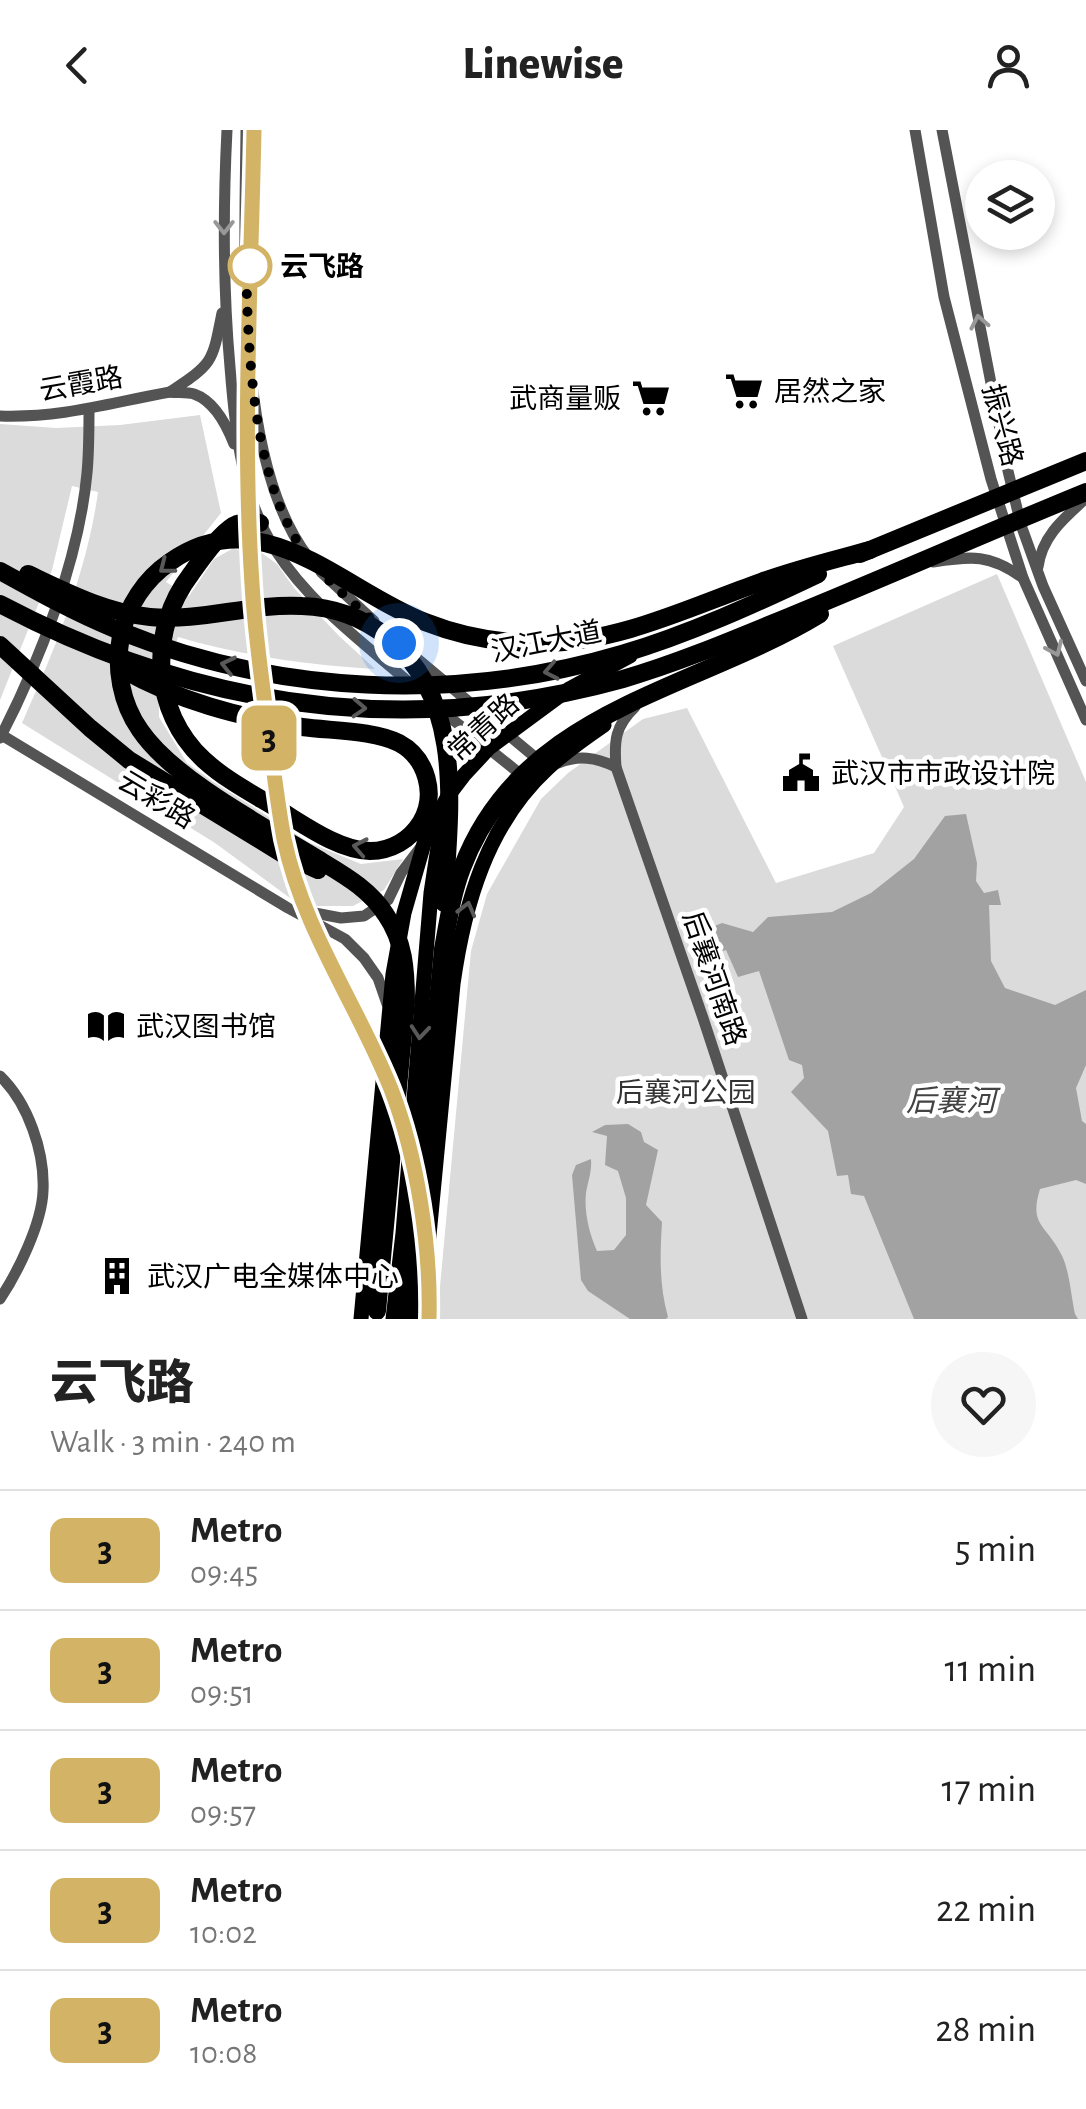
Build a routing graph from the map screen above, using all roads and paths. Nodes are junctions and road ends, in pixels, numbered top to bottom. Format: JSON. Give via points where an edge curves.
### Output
{"nodes":[{"id":1,"x":226,"y":130,"type":"edge"},
{"id":2,"x":246,"y":130,"type":"edge"},
{"id":3,"x":915,"y":130,"type":"edge"},
{"id":4,"x":942,"y":130,"type":"edge"},
{"id":5,"x":225,"y":294,"type":"junction"},
{"id":6,"x":170,"y":392,"type":"junction"},
{"id":7,"x":89,"y":410,"type":"junction"},
{"id":8,"x":0,"y":416,"type":"edge"},
{"id":9,"x":1086,"y":458,"type":"edge"},
{"id":10,"x":242,"y":466,"type":"junction"},
{"id":11,"x":1011,"y":484,"type":"junction"},
{"id":12,"x":995,"y":491,"type":"junction"},
{"id":13,"x":1085,"y":497,"type":"edge"},
{"id":14,"x":260,"y":523,"type":"junction"},
{"id":15,"x":1014,"y":527,"type":"junction"},
{"id":16,"x":870,"y":550,"type":"junction"},
{"id":17,"x":0,"y":561,"type":"edge"},
{"id":18,"x":934,"y":562,"type":"junction"},
{"id":19,"x":0,"y":571,"type":"edge"},
{"id":20,"x":1023,"y":578,"type":"junction"},
{"id":21,"x":872,"y":582,"type":"junction"},
{"id":22,"x":1043,"y":586,"type":"junction"},
{"id":23,"x":0,"y":604,"type":"edge"},
{"id":24,"x":72,"y":640,"type":"junction"},
{"id":25,"x":0,"y":645,"type":"edge"},
{"id":26,"x":1086,"y":681,"type":"edge"},
{"id":27,"x":666,"y":684,"type":"junction"},
{"id":28,"x":1086,"y":720,"type":"edge"},
{"id":29,"x":506,"y":734,"type":"junction"},
{"id":30,"x":1,"y":736,"type":"edge"},
{"id":31,"x":489,"y":748,"type":"junction"},
{"id":32,"x":616,"y":767,"type":"junction"},
{"id":33,"x":548,"y":768,"type":"junction"},
{"id":34,"x":533,"y":784,"type":"junction"},
{"id":35,"x":448,"y":796,"type":"junction"},
{"id":36,"x":425,"y":840,"type":"junction"},
{"id":37,"x":356,"y":883,"type":"junction"},
{"id":38,"x":288,"y":908,"type":"junction"},
{"id":39,"x":443,"y":950,"type":"junction"},
{"id":40,"x":390,"y":1018,"type":"junction"},
{"id":41,"x":0,"y":1076,"type":"edge"},
{"id":42,"x":0,"y":1299,"type":"edge"},
{"id":43,"x":374,"y":1316,"type":"edge"},
{"id":44,"x":408,"y":1319,"type":"edge"},
{"id":45,"x":422,"y":1319,"type":"edge"},
{"id":46,"x":802,"y":1319,"type":"edge"}],
"edges":[{"from":1,"to":5,"type":"street","one_way":true},
{"from":2,"to":29,"type":"street","via":[[252,374],[268,466],[287,523],[320,572]]},
{"from":3,"to":12,"type":"street","name":"振兴路","via":[[944,298]]},
{"from":11,"to":4,"type":"street","name":"振兴路","one_way":true},
{"from":5,"to":6,"type":"street","via":[[213,356]]},
{"from":5,"to":10,"type":"street"},
{"from":6,"to":7,"type":"street","name":"云霞路"},
{"from":6,"to":10,"type":"street","via":[[195,394],[211,405]]},
{"from":7,"to":8,"type":"street","name":"云霞路"},
{"from":7,"to":30,"type":"street","via":[[87,474],[72,548],[40,651]]},
{"from":9,"to":11,"type":"main road","name":"常青路"},
{"from":9,"to":16,"type":"highway","name":"汉江大道"},
{"from":10,"to":14,"type":"street"},
{"from":11,"to":12,"type":"main road","name":"常青路"},
{"from":11,"to":15,"type":"street","name":"振兴路"},
{"from":12,"to":15,"type":"street","name":"振兴路"},
{"from":12,"to":29,"type":"main road","name":"常青路","via":[[632,655]]},
{"from":13,"to":15,"type":"main road"},
{"from":13,"to":21,"type":"highway","name":"汉江大道"},
{"from":13,"to":22,"type":"street","name":"振兴路","via":[[1040,552]]},
{"from":24,"to":14,"type":"highway","one_way":true,"via":[[149,684],[162,690],[174,696],[403,746],[422,767],[429,795],[425,815],[398,844],[368,851],[297,821],[196,752],[172,716],[167,702],[164,688],[161,674],[172,603],[225,533],[237,524]]},
{"from":14,"to":31,"type":"street","via":[[332,616]]},
{"from":15,"to":18,"type":"main road"},
{"from":15,"to":20,"type":"street","name":"振兴路"},
{"from":15,"to":22,"type":"street","name":"振兴路"},
{"from":16,"to":19,"type":"highway","name":"汉江大道","one_way":true,"via":[[625,653],[515,678],[402,686],[291,678],[185,654],[83,615]]},
{"from":16,"to":37,"type":"highway","one_way":true,"via":[[620,632],[544,644],[480,638],[424,622],[272,544],[216,542],[176,558],[144,586],[124,626],[119,671],[131,715],[189,777]]},
{"from":17,"to":39,"type":"highway","via":[[128,614],[170,618],[316,607],[360,620],[394,644],[423,681],[446,748],[450,818]]},
{"from":18,"to":20,"type":"street","via":[[973,556]]},
{"from":18,"to":27,"type":"main road"},
{"from":20,"to":28,"type":"street","name":"振兴路","one_way":true},
{"from":24,"to":21,"type":"highway","name":"汉江大道","one_way":true,"via":[[160,673],[252,696],[439,709],[551,696],[624,678]]},
{"from":21,"to":39,"type":"highway","via":[[750,652],[600,718],[540,758],[494,809],[471,848]]},
{"from":22,"to":26,"type":"street","name":"振兴路"},
{"from":23,"to":24,"type":"highway","name":"汉江大道"},
{"from":25,"to":37,"type":"highway","via":[[143,770],[283,854]]},
{"from":27,"to":32,"type":"street","via":[[622,718]]},
{"from":27,"to":33,"type":"main road"},
{"from":29,"to":31,"type":"main road","name":"常青路"},
{"from":29,"to":33,"type":"street"},
{"from":30,"to":38,"type":"street","name":"云彩路"},
{"from":31,"to":34,"type":"street"},
{"from":31,"to":35,"type":"main road","name":"常青路"},
{"from":32,"to":33,"type":"street","via":[[583,758]]},
{"from":32,"to":46,"type":"street","name":"后襄河南路"},
{"from":33,"to":34,"type":"main road"},
{"from":45,"to":34,"type":"main road","one_way":true,"via":[[461,932],[487,854]]},
{"from":35,"to":36,"type":"main road","name":"常青路"},
{"from":35,"to":43,"type":"main road","one_way":true,"via":[[431,893],[402,1233]]},
{"from":36,"to":38,"type":"street","via":[[388,900],[364,916]]},
{"from":36,"to":40,"type":"main road","name":"常青路","via":[[398,941]]},
{"from":37,"to":43,"type":"highway","via":[[392,924],[406,979]]},
{"from":38,"to":40,"type":"street","name":"云彩路","via":[[346,939],[364,958]]},
{"from":39,"to":44,"type":"highway"},
{"from":40,"to":43,"type":"main road","name":"常青路"},
{"from":41,"to":42,"type":"street","via":[[30,1121],[43,1192],[31,1239]]}]}
